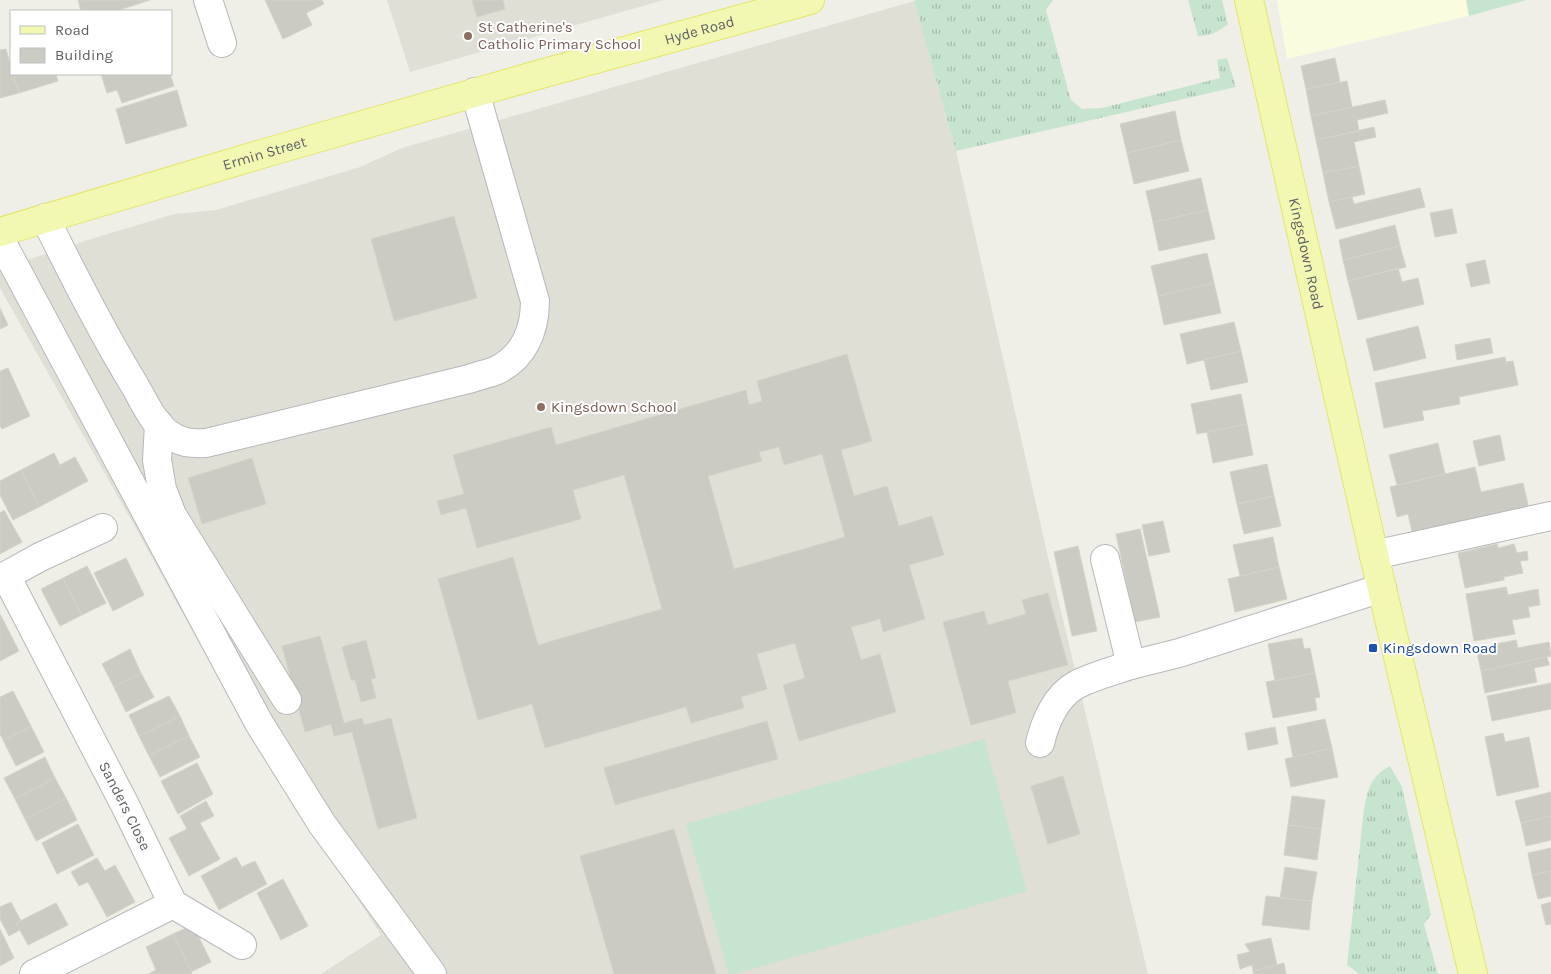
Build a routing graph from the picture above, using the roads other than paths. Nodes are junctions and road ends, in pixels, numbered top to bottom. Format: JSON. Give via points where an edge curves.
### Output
{"nodes":[{"id":1,"x":208,"y":0,"type":"edge"},
{"id":2,"x":810,"y":0,"type":"edge"},
{"id":3,"x":1250,"y":0,"type":"edge"},
{"id":4,"x":222,"y":42,"type":"dead end"},
{"id":5,"x":530,"y":77,"type":"joint"},
{"id":6,"x":476,"y":92,"type":"junction"},
{"id":7,"x":45,"y":218,"type":"junction"},
{"id":8,"x":0,"y":232,"type":"edge"},
{"id":9,"x":0,"y":239,"type":"edge"},
{"id":10,"x":159,"y":424,"type":"junction"},
{"id":11,"x":1551,"y":516,"type":"edge"},
{"id":12,"x":103,"y":528,"type":"dead end"},
{"id":13,"x":1374,"y":555,"type":"junction"},
{"id":14,"x":1105,"y":559,"type":"dead end"},
{"id":15,"x":3,"y":578,"type":"edge"},
{"id":16,"x":1382,"y":588,"type":"junction"},
{"id":17,"x":1131,"y":665,"type":"junction"},
{"id":18,"x":287,"y":700,"type":"dead end"},
{"id":19,"x":1040,"y":743,"type":"dead end"},
{"id":20,"x":173,"y":904,"type":"junction"},
{"id":21,"x":242,"y":945,"type":"dead end"},
{"id":22,"x":428,"y":972,"type":"edge"},
{"id":23,"x":34,"y":974,"type":"edge"},
{"id":24,"x":1472,"y":974,"type":"edge"}],
"edges":[{"from":1,"to":4,"type":"street"},
{"from":2,"to":5,"type":"main road","name":"Hyde Road"},
{"from":3,"to":13,"type":"main road","name":"Kingsdown Road"},
{"from":5,"to":6,"type":"main road","name":"Ermin Street"},
{"from":6,"to":7,"type":"main road","name":"Ermin Street"},
{"from":6,"to":10,"type":"street","via":[[535,301],[532,330],[510,362],[469,379],[206,443],[178,441]]},
{"from":7,"to":8,"type":"main road","name":"Ermin Street"},
{"from":7,"to":10,"type":"street","via":[[114,352]]},
{"from":9,"to":22,"type":"street","via":[[259,723],[322,824]]},
{"from":10,"to":18,"type":"street","via":[[157,460],[162,490],[172,515]]},
{"from":11,"to":13,"type":"street"},
{"from":12,"to":15,"type":"street"},
{"from":13,"to":16,"type":"main road","name":"Kingsdown Road"},
{"from":14,"to":17,"type":"street"},
{"from":15,"to":20,"type":"street","name":"Sanders Close","via":[[126,805]]},
{"from":16,"to":17,"type":"street","via":[[1179,653]]},
{"from":16,"to":24,"type":"main road","name":"Kingsdown Road"},
{"from":17,"to":19,"type":"street","via":[[1075,686],[1045,723]]},
{"from":20,"to":21,"type":"street"},
{"from":20,"to":23,"type":"street"}]}
